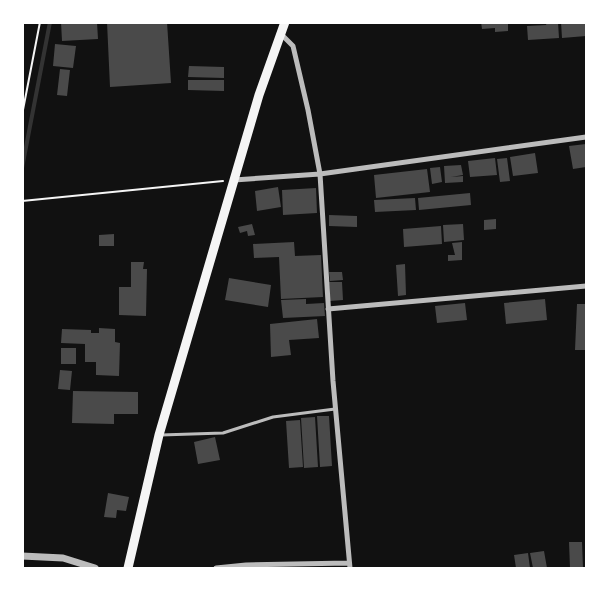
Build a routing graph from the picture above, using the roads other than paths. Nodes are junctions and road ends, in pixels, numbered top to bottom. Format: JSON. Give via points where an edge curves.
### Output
{"nodes":[{"id":1,"x":285,"y":22,"type":"edge"},
{"id":2,"x":280,"y":34,"type":"junction"},
{"id":3,"x":586,"y":137,"type":"edge"},
{"id":4,"x":320,"y":174,"type":"junction"},
{"id":5,"x":234,"y":180,"type":"junction"},
{"id":6,"x":586,"y":286,"type":"edge"},
{"id":7,"x":328,"y":309,"type":"junction"},
{"id":8,"x":336,"y":409,"type":"junction"},
{"id":9,"x":159,"y":435,"type":"junction"},
{"id":10,"x":22,"y":556,"type":"edge"},
{"id":11,"x":349,"y":566,"type":"edge"},
{"id":12,"x":95,"y":568,"type":"edge"},
{"id":13,"x":128,"y":568,"type":"edge"},
{"id":14,"x":216,"y":568,"type":"edge"}],
"edges":[{"from":1,"to":2,"type":"highway"},
{"from":2,"to":4,"type":"street","via":[[292,46]]},
{"from":2,"to":5,"type":"highway"},
{"from":3,"to":4,"type":"street"},
{"from":4,"to":5,"type":"street"},
{"from":4,"to":7,"type":"street"},
{"from":5,"to":9,"type":"highway"},
{"from":6,"to":7,"type":"street"},
{"from":7,"to":8,"type":"street"},
{"from":8,"to":9,"type":"lane","via":[[273,417],[223,433]]},
{"from":8,"to":11,"type":"street"},
{"from":9,"to":13,"type":"highway"},
{"from":10,"to":12,"type":"street","via":[[63,558]]},
{"from":11,"to":14,"type":"street"}]}
